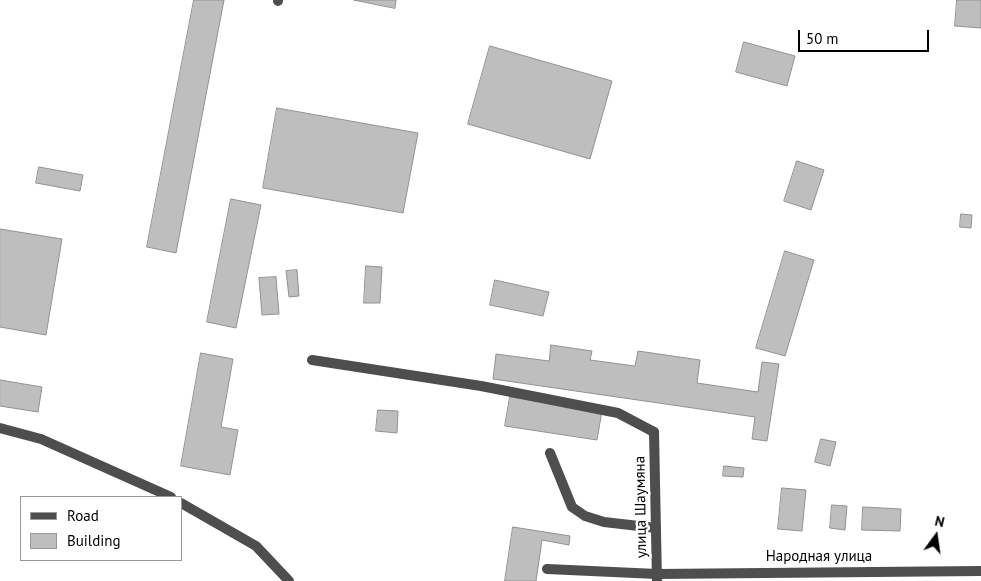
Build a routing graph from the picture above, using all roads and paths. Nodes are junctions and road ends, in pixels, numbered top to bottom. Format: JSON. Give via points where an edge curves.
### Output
{"nodes":[{"id":1,"x":312,"y":360,"type":"dead end"},
{"id":2,"x":0,"y":428,"type":"edge"},
{"id":3,"x":550,"y":453,"type":"dead end"},
{"id":4,"x":169,"y":496,"type":"edge"},
{"id":5,"x":182,"y":504,"type":"edge"},
{"id":6,"x":656,"y":528,"type":"junction"},
{"id":7,"x":547,"y":570,"type":"dead end"},
{"id":8,"x":981,"y":571,"type":"edge"},
{"id":9,"x":657,"y":577,"type":"edge"},
{"id":10,"x":289,"y":581,"type":"edge"}],
"edges":[{"from":1,"to":6,"type":"street","name":"улица Шаумяна","via":[[482,386],[618,413],[654,432]]},
{"from":2,"to":4,"type":"street","via":[[41,439]]},
{"from":3,"to":6,"type":"street","via":[[572,507],[585,516],[604,522]]},
{"from":5,"to":10,"type":"street","via":[[256,546]]},
{"from":6,"to":9,"type":"street","name":"улица Шаумяна"},
{"from":7,"to":9,"type":"street","name":"Народная улица"},
{"from":8,"to":9,"type":"street","name":"Народная улица"}]}
